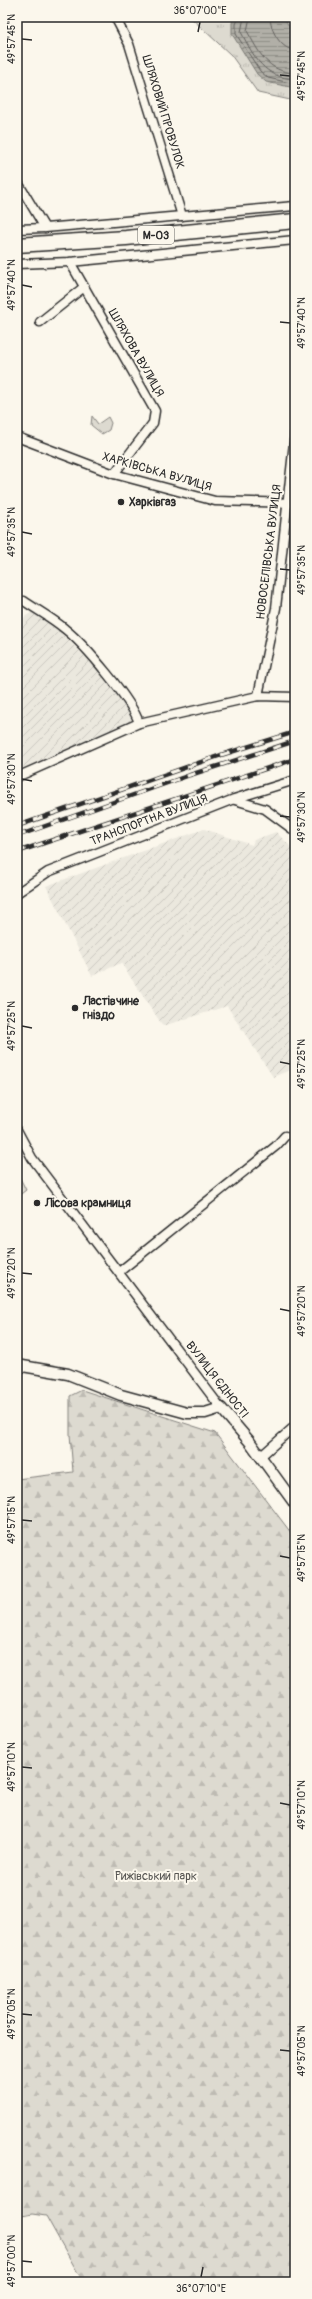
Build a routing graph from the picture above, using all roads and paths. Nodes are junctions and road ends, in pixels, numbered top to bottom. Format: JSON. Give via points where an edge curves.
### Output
{"nodes":[{"id":1,"x":115,"y":17,"type":"edge"},
{"id":2,"x":17,"y":181,"type":"edge"},
{"id":3,"x":295,"y":206,"type":"edge"},
{"id":4,"x":182,"y":216,"type":"junction"},
{"id":5,"x":295,"y":221,"type":"edge"},
{"id":6,"x":45,"y":228,"type":"junction"},
{"id":7,"x":17,"y":229,"type":"edge"},
{"id":8,"x":295,"y":240,"type":"edge"},
{"id":9,"x":17,"y":245,"type":"edge"},
{"id":10,"x":70,"y":262,"type":"junction"},
{"id":11,"x":17,"y":264,"type":"edge"},
{"id":12,"x":84,"y":287,"type":"junction"},
{"id":13,"x":40,"y":322,"type":"dead end"},
{"id":14,"x":295,"y":434,"type":"edge"},
{"id":15,"x":17,"y":437,"type":"edge"},
{"id":16,"x":114,"y":474,"type":"junction"},
{"id":17,"x":295,"y":503,"type":"edge"},
{"id":18,"x":286,"y":504,"type":"junction"},
{"id":19,"x":24,"y":601,"type":"dead end"},
{"id":20,"x":258,"y":696,"type":"junction"},
{"id":21,"x":295,"y":697,"type":"edge"},
{"id":22,"x":139,"y":723,"type":"junction"},
{"id":23,"x":17,"y":777,"type":"edge"},
{"id":24,"x":295,"y":780,"type":"edge"},
{"id":25,"x":234,"y":799,"type":"junction"},
{"id":26,"x":295,"y":831,"type":"edge"},
{"id":27,"x":17,"y":893,"type":"edge"},
{"id":28,"x":17,"y":1130,"type":"edge"},
{"id":29,"x":285,"y":1136,"type":"dead end"},
{"id":30,"x":119,"y":1272,"type":"junction"},
{"id":31,"x":17,"y":1365,"type":"edge"},
{"id":32,"x":221,"y":1408,"type":"junction"},
{"id":33,"x":295,"y":1426,"type":"edge"},
{"id":34,"x":260,"y":1457,"type":"junction"},
{"id":35,"x":295,"y":1504,"type":"edge"}],
"edges":[{"from":1,"to":4,"type":"street","name":"ШЛЯХОВИЙ ПРОВУЛОК","via":[[129,44]]},
{"from":2,"to":6,"type":"street"},
{"from":3,"to":4,"type":"street"},
{"from":4,"to":6,"type":"street"},
{"from":5,"to":9,"type":"highway","number":"М-03","via":[[126,238]]},
{"from":6,"to":7,"type":"street"},
{"from":8,"to":10,"type":"street"},
{"from":10,"to":11,"type":"street"},
{"from":10,"to":12,"type":"street","name":"ШЛЯХОВА ВУЛИЦЯ"},
{"from":12,"to":13,"type":"street"},
{"from":12,"to":16,"type":"street","name":"ШЛЯХОВА ВУЛИЦЯ","via":[[155,414],[153,423]]},
{"from":14,"to":18,"type":"street","name":"НОВОСЕЛІВСЬКА ВУЛИЦЯ"},
{"from":15,"to":16,"type":"street","name":"ХАРКІВСЬКА ВУЛИЦЯ"},
{"from":16,"to":18,"type":"street","name":"ХАРКІВСЬКА ВУЛИЦЯ","via":[[214,501]]},
{"from":17,"to":18,"type":"street","name":"ХАРКІВСЬКА ВУЛИЦЯ"},
{"from":18,"to":20,"type":"street","name":"НОВОСЕЛІВСЬКА ВУЛИЦЯ","via":[[284,548],[276,608]]},
{"from":19,"to":22,"type":"street","via":[[65,628],[124,695],[135,711]]},
{"from":20,"to":21,"type":"street"},
{"from":20,"to":22,"type":"street"},
{"from":22,"to":23,"type":"street"},
{"from":24,"to":25,"type":"street","name":"ТРАНСПОРТНА ВУЛИЦЯ"},
{"from":25,"to":26,"type":"street","via":[[265,809]]},
{"from":25,"to":27,"type":"street","name":"ТРАНСПОРТНА ВУЛИЦЯ","via":[[48,872]]},
{"from":28,"to":30,"type":"street","name":"ВУЛИЦЯ ЄДНОСТІ","via":[[32,1158]]},
{"from":29,"to":30,"type":"street","via":[[276,1146]]},
{"from":30,"to":32,"type":"street","name":"ВУЛИЦЯ ЄДНОСТІ"},
{"from":31,"to":32,"type":"street","via":[[68,1374],[121,1395],[187,1413],[204,1414]]},
{"from":32,"to":34,"type":"street","name":"ВУЛИЦЯ ЄДНОСТІ"},
{"from":33,"to":34,"type":"street"},
{"from":34,"to":35,"type":"street","name":"ВУЛИЦЯ ЄДНОСТІ"}]}
